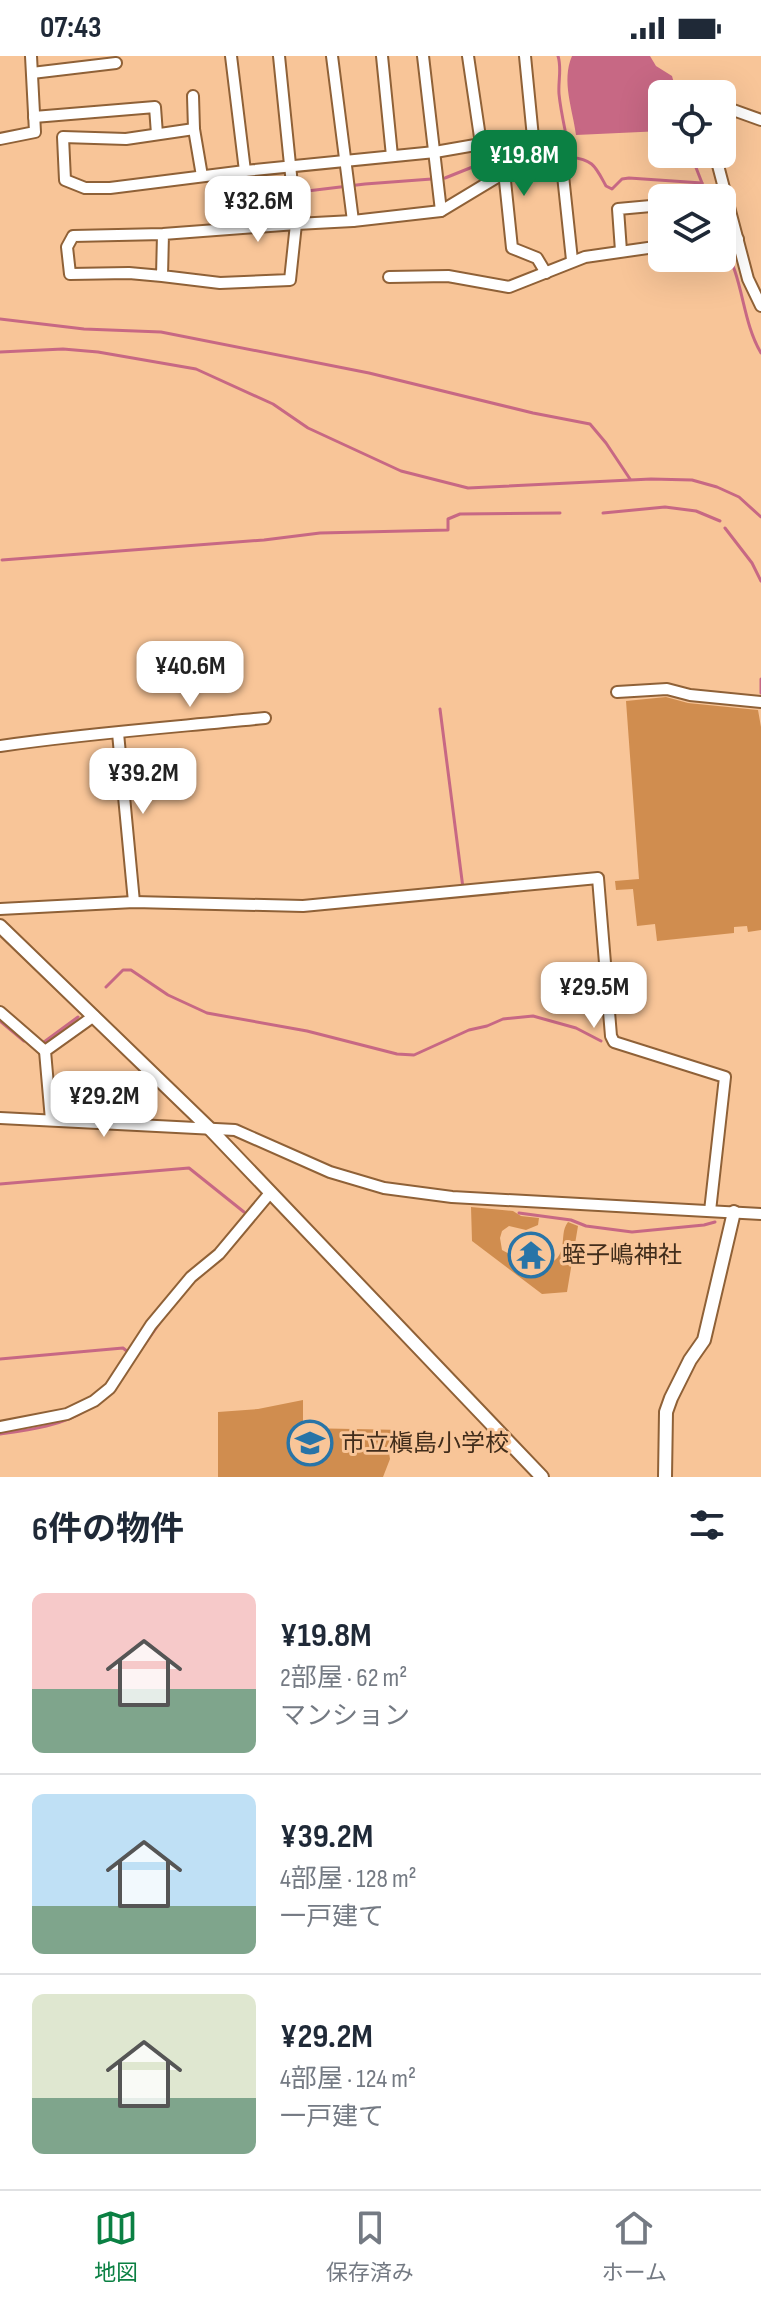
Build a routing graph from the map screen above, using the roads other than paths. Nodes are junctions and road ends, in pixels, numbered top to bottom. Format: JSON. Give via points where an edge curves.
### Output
{"nodes":[{"id":1,"x":31,"y":56,"type":"edge"},
{"id":2,"x":231,"y":56,"type":"edge"},
{"id":3,"x":279,"y":56,"type":"edge"},
{"id":4,"x":332,"y":56,"type":"edge"},
{"id":5,"x":382,"y":56,"type":"edge"},
{"id":6,"x":423,"y":56,"type":"edge"},
{"id":7,"x":468,"y":56,"type":"edge"},
{"id":8,"x":525,"y":56,"type":"edge"},
{"id":9,"x":116,"y":63,"type":"dead end"},
{"id":10,"x":32,"y":73,"type":"junction"},
{"id":11,"x":193,"y":96,"type":"dead end"},
{"id":12,"x":736,"y":111,"type":"edge"},
{"id":13,"x":34,"y":117,"type":"junction"},
{"id":14,"x":761,"y":120,"type":"edge"},
{"id":15,"x":194,"y":129,"type":"junction"},
{"id":16,"x":157,"y":134,"type":"junction"},
{"id":17,"x":0,"y":139,"type":"edge"},
{"id":18,"x":435,"y":152,"type":"junction"},
{"id":19,"x":502,"y":152,"type":"dead end"},
{"id":20,"x":392,"y":156,"type":"junction"},
{"id":21,"x":345,"y":161,"type":"junction"},
{"id":22,"x":290,"y":166,"type":"junction"},
{"id":23,"x":536,"y":168,"type":"junction"},
{"id":24,"x":719,"y":168,"type":"edge"},
{"id":25,"x":245,"y":171,"type":"junction"},
{"id":26,"x":504,"y":173,"type":"junction"},
{"id":27,"x":202,"y":176,"type":"junction"},
{"id":28,"x":648,"y":206,"type":"edge"},
{"id":29,"x":441,"y":211,"type":"junction"},
{"id":30,"x":353,"y":221,"type":"junction"},
{"id":31,"x":296,"y":224,"type":"junction"},
{"id":32,"x":163,"y":234,"type":"junction"},
{"id":33,"x":738,"y":239,"type":"joint"},
{"id":34,"x":648,"y":248,"type":"edge"},
{"id":35,"x":621,"y":251,"type":"junction"},
{"id":36,"x":572,"y":260,"type":"junction"},
{"id":37,"x":546,"y":273,"type":"junction"},
{"id":38,"x":162,"y":276,"type":"junction"},
{"id":39,"x":389,"y":277,"type":"dead end"},
{"id":40,"x":761,"y":306,"type":"edge"},
{"id":41,"x":617,"y":692,"type":"dead end"},
{"id":42,"x":761,"y":702,"type":"edge"},
{"id":43,"x":265,"y":718,"type":"dead end"},
{"id":44,"x":118,"y":733,"type":"junction"},
{"id":45,"x":0,"y":746,"type":"edge"},
{"id":46,"x":134,"y":902,"type":"junction"},
{"id":47,"x":0,"y":909,"type":"edge"},
{"id":48,"x":2,"y":931,"type":"edge"},
{"id":49,"x":0,"y":1012,"type":"edge"},
{"id":50,"x":94,"y":1016,"type":"junction"},
{"id":51,"x":45,"y":1051,"type":"junction"},
{"id":52,"x":0,"y":1118,"type":"edge"},
{"id":53,"x":51,"y":1120,"type":"junction"},
{"id":54,"x":209,"y":1128,"type":"junction"},
{"id":55,"x":270,"y":1193,"type":"junction"},
{"id":56,"x":710,"y":1211,"type":"junction"},
{"id":57,"x":734,"y":1212,"type":"junction"},
{"id":58,"x":761,"y":1214,"type":"edge"},
{"id":59,"x":0,"y":1427,"type":"edge"},
{"id":60,"x":542,"y":1477,"type":"edge"},
{"id":61,"x":665,"y":1477,"type":"edge"}],
"edges":[{"from":1,"to":10,"type":"street"},
{"from":2,"to":25,"type":"street"},
{"from":3,"to":22,"type":"street"},
{"from":4,"to":21,"type":"street"},
{"from":5,"to":20,"type":"street"},
{"from":6,"to":18,"type":"street"},
{"from":7,"to":18,"type":"street","via":[[481,144]]},
{"from":8,"to":23,"type":"street"},
{"from":9,"to":10,"type":"street"},
{"from":10,"to":13,"type":"street"},
{"from":11,"to":15,"type":"street"},
{"from":12,"to":14,"type":"street"},
{"from":13,"to":16,"type":"street","via":[[155,107]]},
{"from":13,"to":17,"type":"street","via":[[35,132]]},
{"from":15,"to":16,"type":"street"},
{"from":15,"to":27,"type":"street"},
{"from":16,"to":27,"type":"street","via":[[126,139],[63,137],[65,180],[85,188],[110,188]]},
{"from":18,"to":20,"type":"street"},
{"from":18,"to":29,"type":"street"},
{"from":19,"to":26,"type":"street"},
{"from":20,"to":21,"type":"street"},
{"from":21,"to":22,"type":"street"},
{"from":21,"to":30,"type":"street"},
{"from":22,"to":25,"type":"street"},
{"from":22,"to":31,"type":"street"},
{"from":23,"to":26,"type":"street"},
{"from":23,"to":36,"type":"street","via":[[562,166]]},
{"from":24,"to":33,"type":"street"},
{"from":25,"to":27,"type":"street"},
{"from":26,"to":29,"type":"street"},
{"from":26,"to":37,"type":"street","via":[[512,248],[537,258]]},
{"from":28,"to":35,"type":"street","via":[[618,209]]},
{"from":29,"to":30,"type":"street"},
{"from":30,"to":31,"type":"street"},
{"from":31,"to":32,"type":"street"},
{"from":31,"to":38,"type":"street","via":[[290,280],[220,283]]},
{"from":32,"to":38,"type":"street"},
{"from":32,"to":38,"type":"street","via":[[73,236],[67,247],[70,274]]},
{"from":33,"to":40,"type":"street"},
{"from":34,"to":35,"type":"street"},
{"from":35,"to":36,"type":"street"},
{"from":36,"to":37,"type":"street"},
{"from":37,"to":39,"type":"street","via":[[509,287],[448,276]]},
{"from":41,"to":42,"type":"street","via":[[667,689]]},
{"from":43,"to":44,"type":"street"},
{"from":44,"to":45,"type":"street"},
{"from":44,"to":46,"type":"street"},
{"from":46,"to":47,"type":"street"},
{"from":46,"to":56,"type":"street","via":[[303,906],[598,878],[614,1042],[725,1077]]},
{"from":48,"to":50,"type":"street"},
{"from":49,"to":51,"type":"street"},
{"from":50,"to":51,"type":"street"},
{"from":50,"to":54,"type":"street"},
{"from":51,"to":53,"type":"street"},
{"from":52,"to":53,"type":"street"},
{"from":53,"to":54,"type":"street"},
{"from":54,"to":55,"type":"street"},
{"from":54,"to":56,"type":"street","via":[[235,1130],[330,1172],[384,1188],[452,1197]]},
{"from":55,"to":59,"type":"street","via":[[151,1325],[102,1395],[67,1414]]},
{"from":55,"to":60,"type":"street"},
{"from":56,"to":57,"type":"street"},
{"from":57,"to":58,"type":"street"},
{"from":57,"to":61,"type":"street","via":[[704,1340],[666,1412]]}]}
